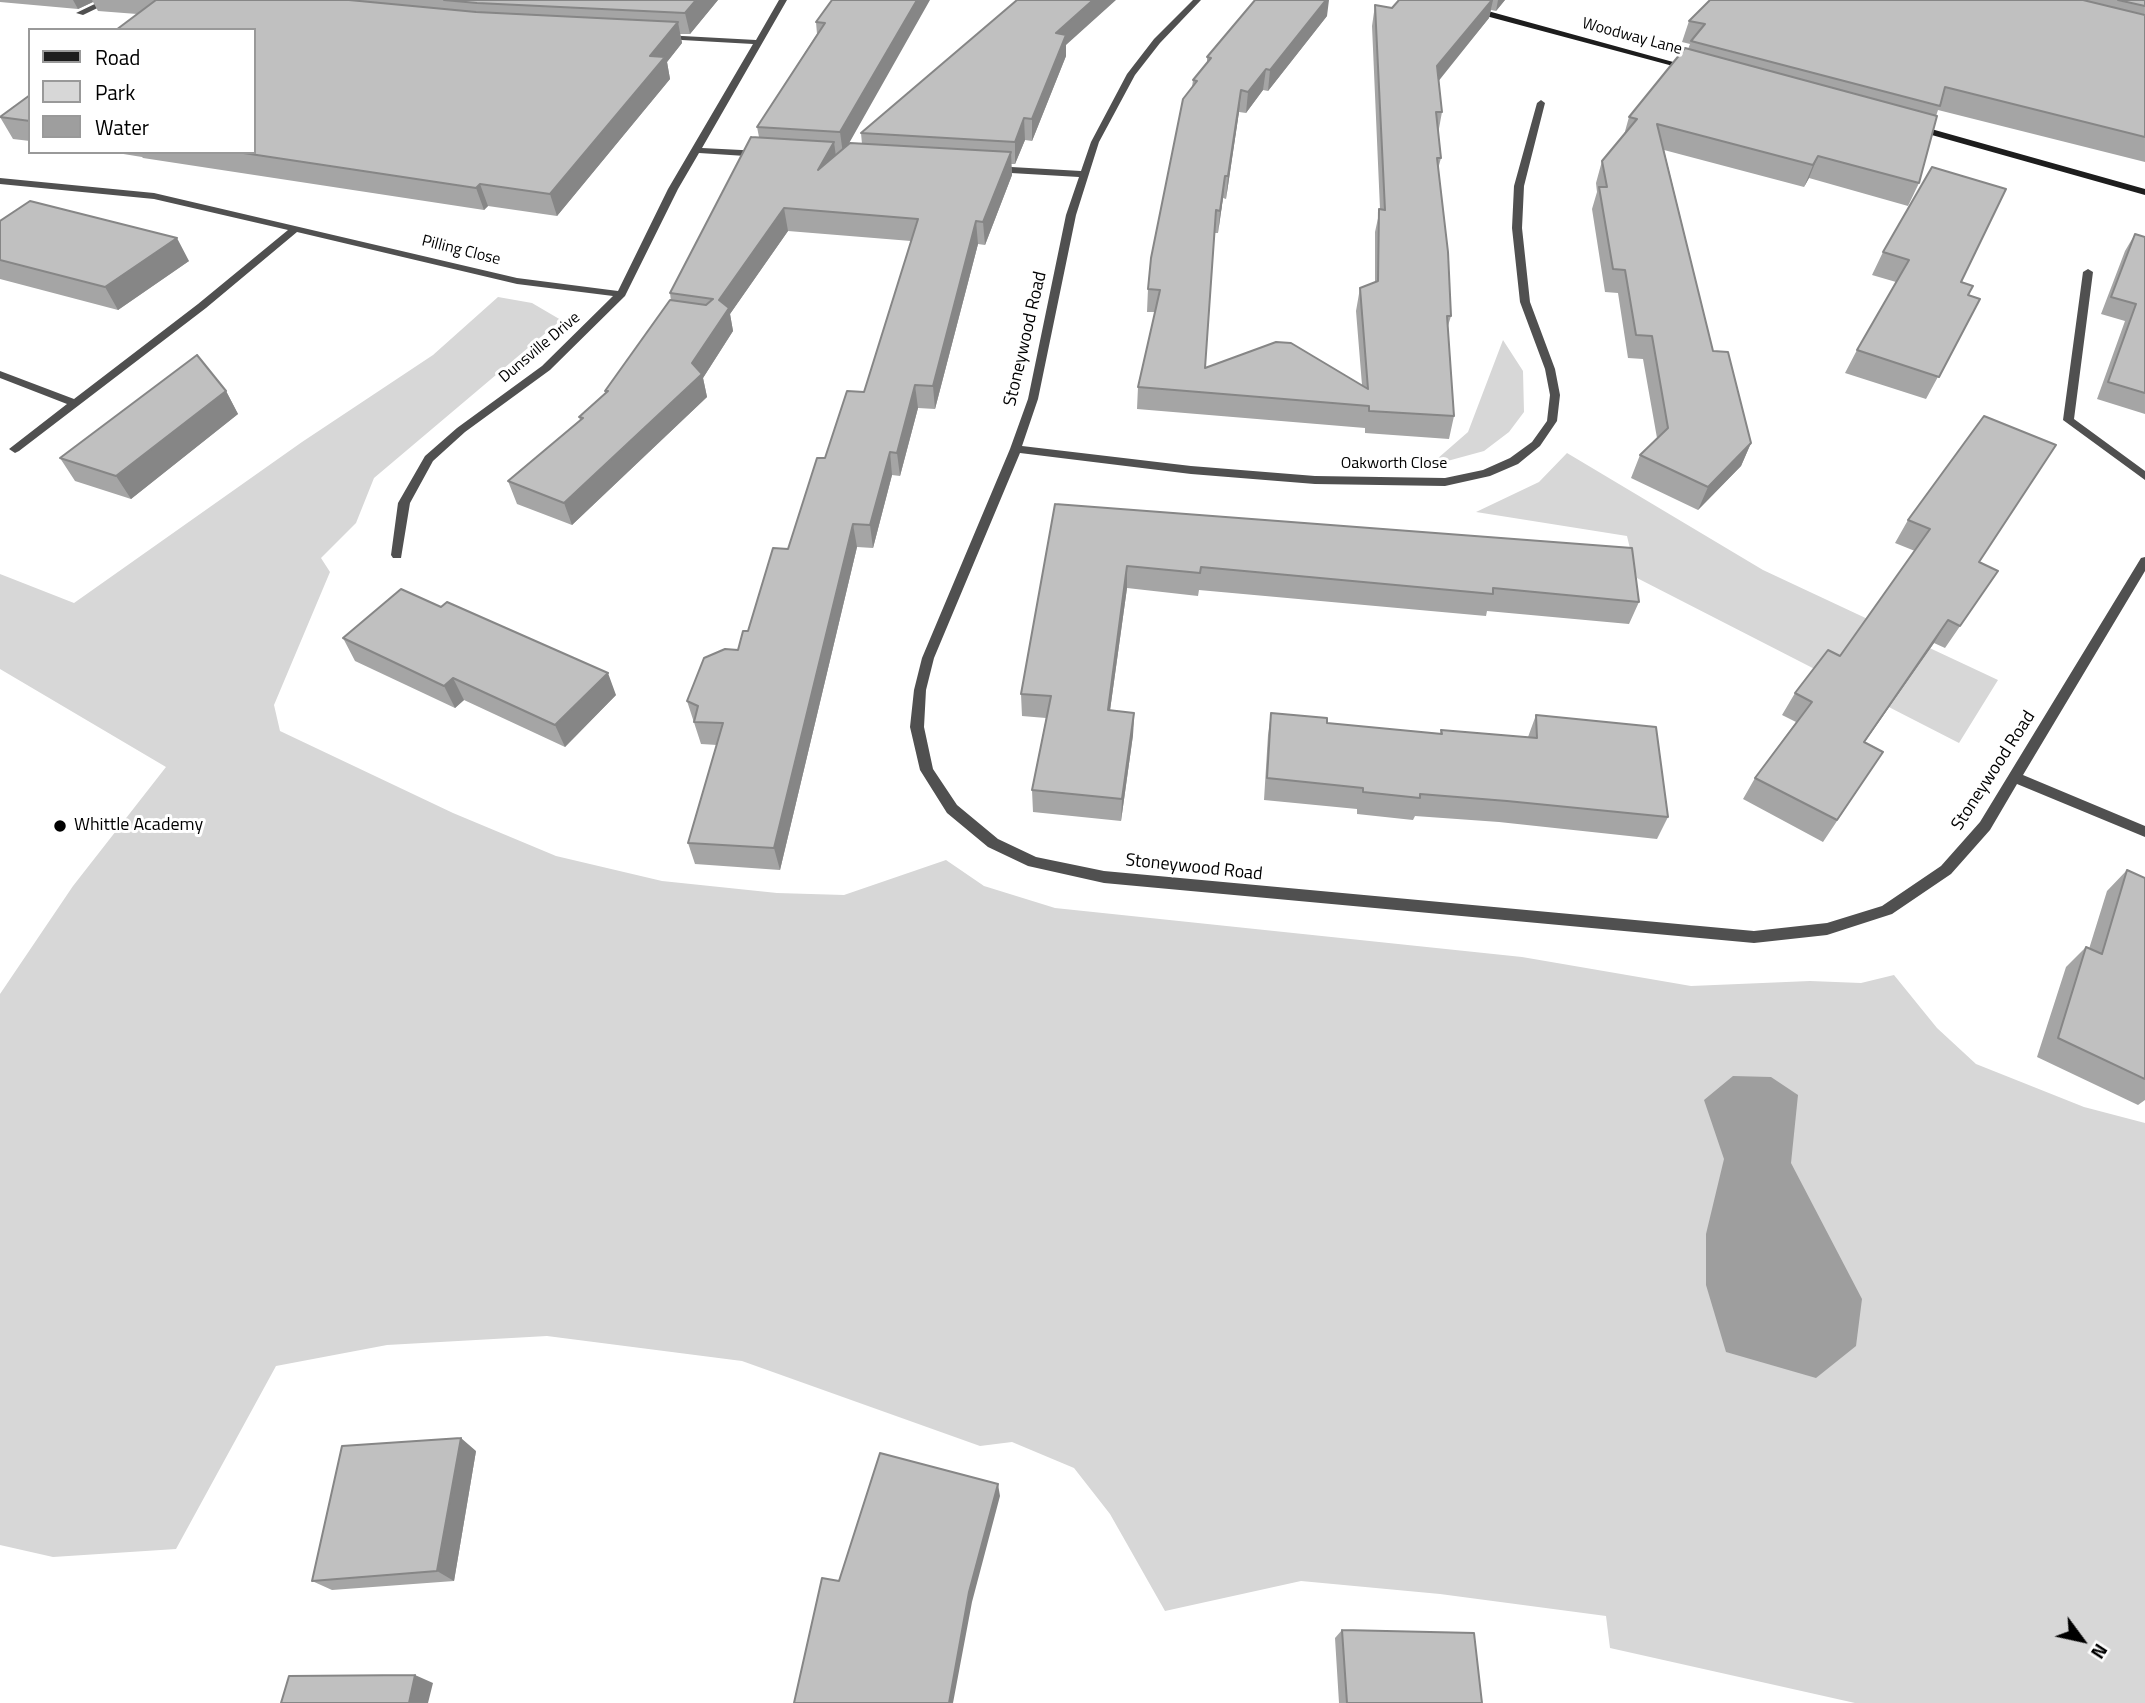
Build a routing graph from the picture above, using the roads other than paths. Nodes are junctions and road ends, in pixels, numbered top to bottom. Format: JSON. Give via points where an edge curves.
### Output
{"nodes":[{"id":1,"x":110,"y":0,"type":"edge"},
{"id":2,"x":783,"y":0,"type":"edge"},
{"id":3,"x":1197,"y":0,"type":"edge"},
{"id":4,"x":1462,"y":7,"type":"edge"},
{"id":5,"x":80,"y":13,"type":"dead end"},
{"id":6,"x":650,"y":36,"type":"edge"},
{"id":7,"x":757,"y":42,"type":"junction"},
{"id":8,"x":1700,"y":70,"type":"edge"},
{"id":9,"x":1541,"y":103,"type":"dead end"},
{"id":10,"x":1900,"y":124,"type":"edge"},
{"id":11,"x":696,"y":150,"type":"junction"},
{"id":12,"x":771,"y":154,"type":"edge"},
{"id":13,"x":988,"y":168,"type":"edge"},
{"id":14,"x":1083,"y":174,"type":"junction"},
{"id":15,"x":0,"y":181,"type":"edge"},
{"id":16,"x":2145,"y":192,"type":"edge"},
{"id":17,"x":296,"y":228,"type":"junction"},
{"id":18,"x":2088,"y":272,"type":"dead end"},
{"id":19,"x":621,"y":294,"type":"junction"},
{"id":20,"x":0,"y":374,"type":"edge"},
{"id":21,"x":75,"y":403,"type":"junction"},
{"id":22,"x":15,"y":449,"type":"dead end"},
{"id":23,"x":1016,"y":449,"type":"junction"},
{"id":24,"x":2145,"y":476,"type":"edge"},
{"id":25,"x":397,"y":555,"type":"dead end"},
{"id":26,"x":2145,"y":561,"type":"edge"},
{"id":27,"x":2014,"y":777,"type":"junction"},
{"id":28,"x":2145,"y":832,"type":"edge"}],
"edges":[{"from":1,"to":5,"type":"street"},
{"from":2,"to":7,"type":"street","name":"Dunsville Drive"},
{"from":3,"to":14,"type":"street","name":"Stoneywood Road","via":[[1131,74]]},
{"from":4,"to":8,"type":"street","name":"Woodway Lane"},
{"from":6,"to":7,"type":"street"},
{"from":7,"to":11,"type":"street","name":"Dunsville Drive"},
{"from":9,"to":23,"type":"street","name":"Oakworth Close","via":[[1519,186],[1517,228],[1525,302],[1555,395],[1552,421],[1536,444],[1514,461],[1445,482],[1315,480],[1191,471]]},
{"from":10,"to":16,"type":"street"},
{"from":11,"to":12,"type":"street"},
{"from":11,"to":19,"type":"street","name":"Dunsville Drive"},
{"from":13,"to":14,"type":"street"},
{"from":14,"to":23,"type":"street","name":"Stoneywood Road","via":[[1033,399]]},
{"from":15,"to":17,"type":"street","name":"Pilling Close","via":[[154,196]]},
{"from":17,"to":19,"type":"street","name":"Pilling Close","via":[[517,281]]},
{"from":17,"to":21,"type":"street"},
{"from":18,"to":24,"type":"street","via":[[2068,420]]},
{"from":19,"to":25,"type":"street","name":"Dunsville Drive","via":[[546,368],[429,459],[404,503]]},
{"from":20,"to":21,"type":"street"},
{"from":21,"to":22,"type":"street"},
{"from":23,"to":27,"type":"street","name":"Stoneywood Road","via":[[928,658],[917,727],[927,770],[952,809],[993,843],[1032,862],[1104,877],[1754,937],[1826,929],[1887,910],[1946,870],[1984,826]]},
{"from":26,"to":27,"type":"street","name":"Stoneywood Road"},
{"from":27,"to":28,"type":"street"}]}
